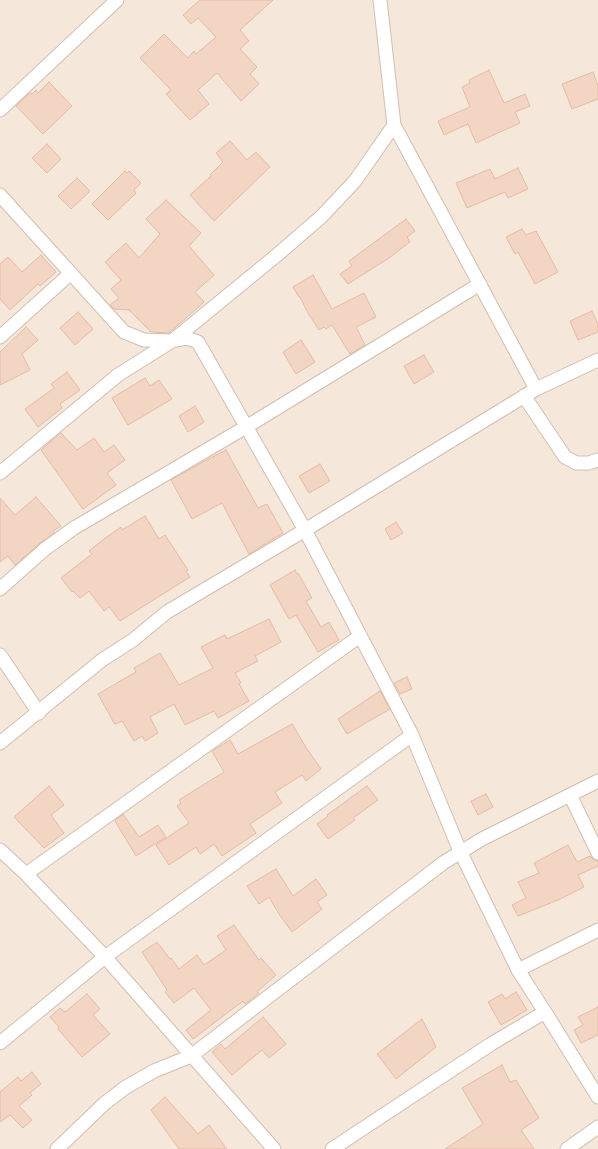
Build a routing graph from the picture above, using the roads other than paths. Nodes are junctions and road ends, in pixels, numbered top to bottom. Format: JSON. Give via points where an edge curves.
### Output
{"nodes":[{"id":1,"x":117,"y":0,"type":"edge"},
{"id":2,"x":380,"y":0,"type":"edge"},
{"id":3,"x":0,"y":110,"type":"edge"},
{"id":4,"x":394,"y":125,"type":"junction"},
{"id":5,"x":0,"y":195,"type":"edge"},
{"id":6,"x":71,"y":273,"type":"junction"},
{"id":7,"x":480,"y":284,"type":"junction"},
{"id":8,"x":0,"y":337,"type":"edge"},
{"id":9,"x":172,"y":341,"type":"junction"},
{"id":10,"x":598,"y":360,"type":"edge"},
{"id":11,"x":536,"y":389,"type":"junction"},
{"id":12,"x":524,"y":396,"type":"junction"},
{"id":13,"x":246,"y":427,"type":"junction"},
{"id":14,"x":598,"y":460,"type":"edge"},
{"id":15,"x":0,"y":473,"type":"edge"},
{"id":16,"x":305,"y":530,"type":"junction"},
{"id":17,"x":0,"y":589,"type":"edge"},
{"id":18,"x":360,"y":636,"type":"junction"},
{"id":19,"x":0,"y":655,"type":"edge"},
{"id":20,"x":39,"y":712,"type":"junction"},
{"id":21,"x":412,"y":734,"type":"junction"},
{"id":22,"x":0,"y":743,"type":"edge"},
{"id":23,"x":598,"y":781,"type":"edge"},
{"id":24,"x":570,"y":796,"type":"junction"},
{"id":25,"x":0,"y":850,"type":"edge"},
{"id":26,"x":460,"y":851,"type":"junction"},
{"id":27,"x":598,"y":853,"type":"edge"},
{"id":28,"x":26,"y":874,"type":"junction"},
{"id":29,"x":598,"y":930,"type":"edge"},
{"id":30,"x":105,"y":957,"type":"junction"},
{"id":31,"x":518,"y":970,"type":"junction"},
{"id":32,"x":545,"y":1012,"type":"junction"},
{"id":33,"x":0,"y":1044,"type":"edge"},
{"id":34,"x":191,"y":1056,"type":"junction"},
{"id":35,"x":598,"y":1097,"type":"edge"},
{"id":36,"x":598,"y":1127,"type":"edge"},
{"id":37,"x":57,"y":1149,"type":"edge"},
{"id":38,"x":274,"y":1149,"type":"edge"},
{"id":39,"x":332,"y":1149,"type":"edge"},
{"id":40,"x":567,"y":1149,"type":"edge"}],
"edges":[{"from":1,"to":3,"type":"street"},
{"from":2,"to":4,"type":"street"},
{"from":4,"to":7,"type":"street"},
{"from":4,"to":9,"type":"street","via":[[355,181],[321,217]]},
{"from":5,"to":6,"type":"street"},
{"from":6,"to":8,"type":"street"},
{"from":6,"to":9,"type":"street","via":[[124,332],[144,340]]},
{"from":7,"to":11,"type":"street"},
{"from":7,"to":13,"type":"street"},
{"from":9,"to":13,"type":"street","via":[[187,338],[198,342]]},
{"from":9,"to":15,"type":"street","via":[[118,375]]},
{"from":10,"to":11,"type":"street"},
{"from":11,"to":12,"type":"street"},
{"from":12,"to":14,"type":"street","via":[[566,457],[576,463]]},
{"from":12,"to":16,"type":"street"},
{"from":13,"to":16,"type":"street"},
{"from":13,"to":17,"type":"street","via":[[74,528],[45,549]]},
{"from":16,"to":18,"type":"street"},
{"from":16,"to":20,"type":"street","via":[[167,612],[133,640],[102,660]]},
{"from":18,"to":21,"type":"street"},
{"from":18,"to":28,"type":"street"},
{"from":19,"to":20,"type":"street"},
{"from":20,"to":22,"type":"street"},
{"from":21,"to":26,"type":"street"},
{"from":21,"to":30,"type":"street"},
{"from":23,"to":24,"type":"street"},
{"from":24,"to":26,"type":"street"},
{"from":24,"to":27,"type":"street"},
{"from":25,"to":28,"type":"street"},
{"from":26,"to":31,"type":"street"},
{"from":26,"to":34,"type":"street"},
{"from":28,"to":30,"type":"street"},
{"from":29,"to":31,"type":"street"},
{"from":30,"to":33,"type":"street"},
{"from":30,"to":34,"type":"street"},
{"from":31,"to":32,"type":"street"},
{"from":32,"to":35,"type":"street"},
{"from":32,"to":39,"type":"street","via":[[491,1044]]},
{"from":34,"to":37,"type":"street","via":[[154,1071],[126,1087],[105,1103]]},
{"from":34,"to":38,"type":"street"},
{"from":36,"to":40,"type":"street"}]}
